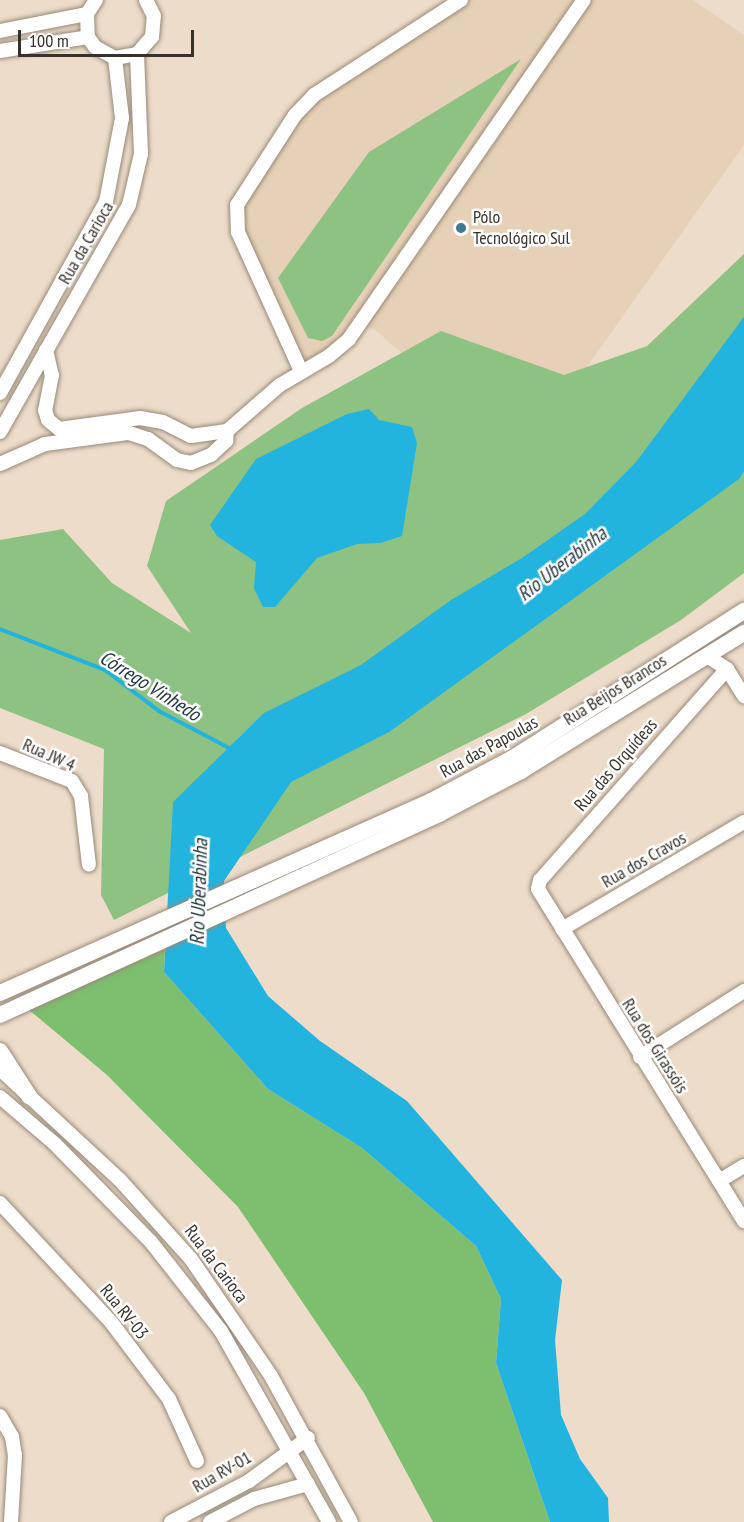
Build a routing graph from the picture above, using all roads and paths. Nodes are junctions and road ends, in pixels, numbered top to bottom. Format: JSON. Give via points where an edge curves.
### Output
{"nodes":[{"id":1,"x":96,"y":0,"type":"edge"},
{"id":2,"x":146,"y":0,"type":"edge"},
{"id":3,"x":461,"y":0,"type":"edge"},
{"id":4,"x":584,"y":0,"type":"edge"},
{"id":5,"x":87,"y":14,"type":"junction"},
{"id":6,"x":0,"y":31,"type":"edge"},
{"id":7,"x":88,"y":36,"type":"junction"},
{"id":8,"x":0,"y":51,"type":"edge"},
{"id":9,"x":136,"y":54,"type":"junction"},
{"id":10,"x":115,"y":58,"type":"junction"},
{"id":11,"x":46,"y":351,"type":"junction"},
{"id":12,"x":301,"y":370,"type":"junction"},
{"id":13,"x":0,"y":393,"type":"edge"},
{"id":14,"x":92,"y":431,"type":"junction"},
{"id":15,"x":227,"y":431,"type":"junction"},
{"id":16,"x":0,"y":432,"type":"edge"},
{"id":17,"x":0,"y":464,"type":"edge"},
{"id":18,"x":744,"y":611,"type":"edge"},
{"id":19,"x":744,"y":633,"type":"edge"},
{"id":20,"x":707,"y":656,"type":"junction"},
{"id":21,"x":727,"y":669,"type":"junction"},
{"id":22,"x":744,"y":696,"type":"edge"},
{"id":23,"x":0,"y":753,"type":"edge"},
{"id":24,"x":744,"y":822,"type":"edge"},
{"id":25,"x":89,"y":865,"type":"dead end"},
{"id":26,"x":538,"y":889,"type":"joint"},
{"id":27,"x":241,"y":895,"type":"junction"},
{"id":28,"x":562,"y":928,"type":"junction"},
{"id":29,"x":744,"y":991,"type":"edge"},
{"id":30,"x":0,"y":993,"type":"edge"},
{"id":31,"x":2,"y":1018,"type":"edge"},
{"id":32,"x":0,"y":1051,"type":"edge"},
{"id":33,"x":640,"y":1057,"type":"junction"},
{"id":34,"x":0,"y":1069,"type":"edge"},
{"id":35,"x":29,"y":1096,"type":"junction"},
{"id":36,"x":0,"y":1097,"type":"edge"},
{"id":37,"x":744,"y":1166,"type":"edge"},
{"id":38,"x":719,"y":1182,"type":"junction"},
{"id":39,"x":0,"y":1203,"type":"edge"},
{"id":40,"x":744,"y":1221,"type":"edge"},
{"id":41,"x":0,"y":1416,"type":"edge"},
{"id":42,"x":308,"y":1438,"type":"junction"},
{"id":43,"x":289,"y":1449,"type":"junction"},
{"id":44,"x":197,"y":1461,"type":"dead end"},
{"id":45,"x":308,"y":1484,"type":"junction"},
{"id":46,"x":11,"y":1522,"type":"edge"},
{"id":47,"x":171,"y":1522,"type":"edge"},
{"id":48,"x":210,"y":1522,"type":"edge"},
{"id":49,"x":329,"y":1522,"type":"edge"},
{"id":50,"x":351,"y":1522,"type":"edge"}],
"edges":[{"from":1,"to":5,"type":"street"},
{"from":2,"to":9,"type":"street","via":[[155,27],[152,37]]},
{"from":3,"to":12,"type":"street","via":[[314,95],[295,115],[237,205],[238,232]]},
{"from":4,"to":12,"type":"street","via":[[349,339],[329,356]]},
{"from":5,"to":6,"type":"street"},
{"from":5,"to":7,"type":"street"},
{"from":7,"to":8,"type":"street"},
{"from":7,"to":10,"type":"street","via":[[95,47]]},
{"from":9,"to":10,"type":"street"},
{"from":9,"to":11,"type":"street","name":"Rua da Carioca","via":[[141,154],[129,205]]},
{"from":10,"to":13,"type":"street","name":"Rua da Carioca","via":[[122,118],[106,202]]},
{"from":11,"to":14,"type":"street","via":[[52,375],[45,405],[48,420],[64,430]]},
{"from":11,"to":16,"type":"street","name":"Rua da Carioca"},
{"from":12,"to":15,"type":"street"},
{"from":14,"to":15,"type":"street","via":[[148,418],[191,436]]},
{"from":14,"to":15,"type":"street","via":[[135,434],[155,443],[171,457],[191,463],[211,455],[226,441]]},
{"from":14,"to":17,"type":"street","via":[[45,444]]},
{"from":18,"to":27,"type":"main road","name":"Rua das Papoulas","via":[[513,758]]},
{"from":19,"to":20,"type":"main road","name":"Rua Beijos Brancos"},
{"from":20,"to":21,"type":"street"},
{"from":20,"to":27,"type":"main road","name":"Rua Beijos Brancos","via":[[521,771],[439,814]]},
{"from":21,"to":22,"type":"street"},
{"from":21,"to":26,"type":"street","name":"Rua das Orquídeas","via":[[540,880]]},
{"from":23,"to":25,"type":"street","name":"Rua JW 4","via":[[72,781],[81,796]]},
{"from":24,"to":28,"type":"street","name":"Rua dos Cravos"},
{"from":26,"to":28,"type":"street","name":"Rua dos Girassóis"},
{"from":27,"to":30,"type":"main road","via":[[122,939]]},
{"from":27,"to":31,"type":"main road"},
{"from":28,"to":33,"type":"street","name":"Rua dos Girassóis"},
{"from":29,"to":33,"type":"street"},
{"from":32,"to":35,"type":"main road"},
{"from":33,"to":38,"type":"street","name":"Rua dos Girassóis"},
{"from":34,"to":35,"type":"street","name":"Rua da Carioca"},
{"from":35,"to":42,"type":"street","name":"Rua da Carioca","via":[[126,1187],[191,1258],[251,1343]]},
{"from":36,"to":43,"type":"street","name":"Rua da Carioca","via":[[55,1144],[151,1242],[221,1331]]},
{"from":37,"to":38,"type":"street"},
{"from":38,"to":40,"type":"street","name":"Rua dos Girassóis"},
{"from":39,"to":44,"type":"street","name":"Rua RV-03","via":[[111,1322],[169,1399]]},
{"from":41,"to":46,"type":"street","via":[[12,1437],[15,1455]]},
{"from":42,"to":43,"type":"street","name":"Rua RV-01"},
{"from":42,"to":50,"type":"street","name":"Rua da Carioca"},
{"from":43,"to":45,"type":"street","name":"Rua da Carioca"},
{"from":43,"to":47,"type":"street","name":"Rua RV-01","via":[[249,1481]]},
{"from":45,"to":48,"type":"street","name":"Rua RV-01","via":[[254,1499]]},
{"from":45,"to":49,"type":"street","name":"Rua da Carioca"}]}
